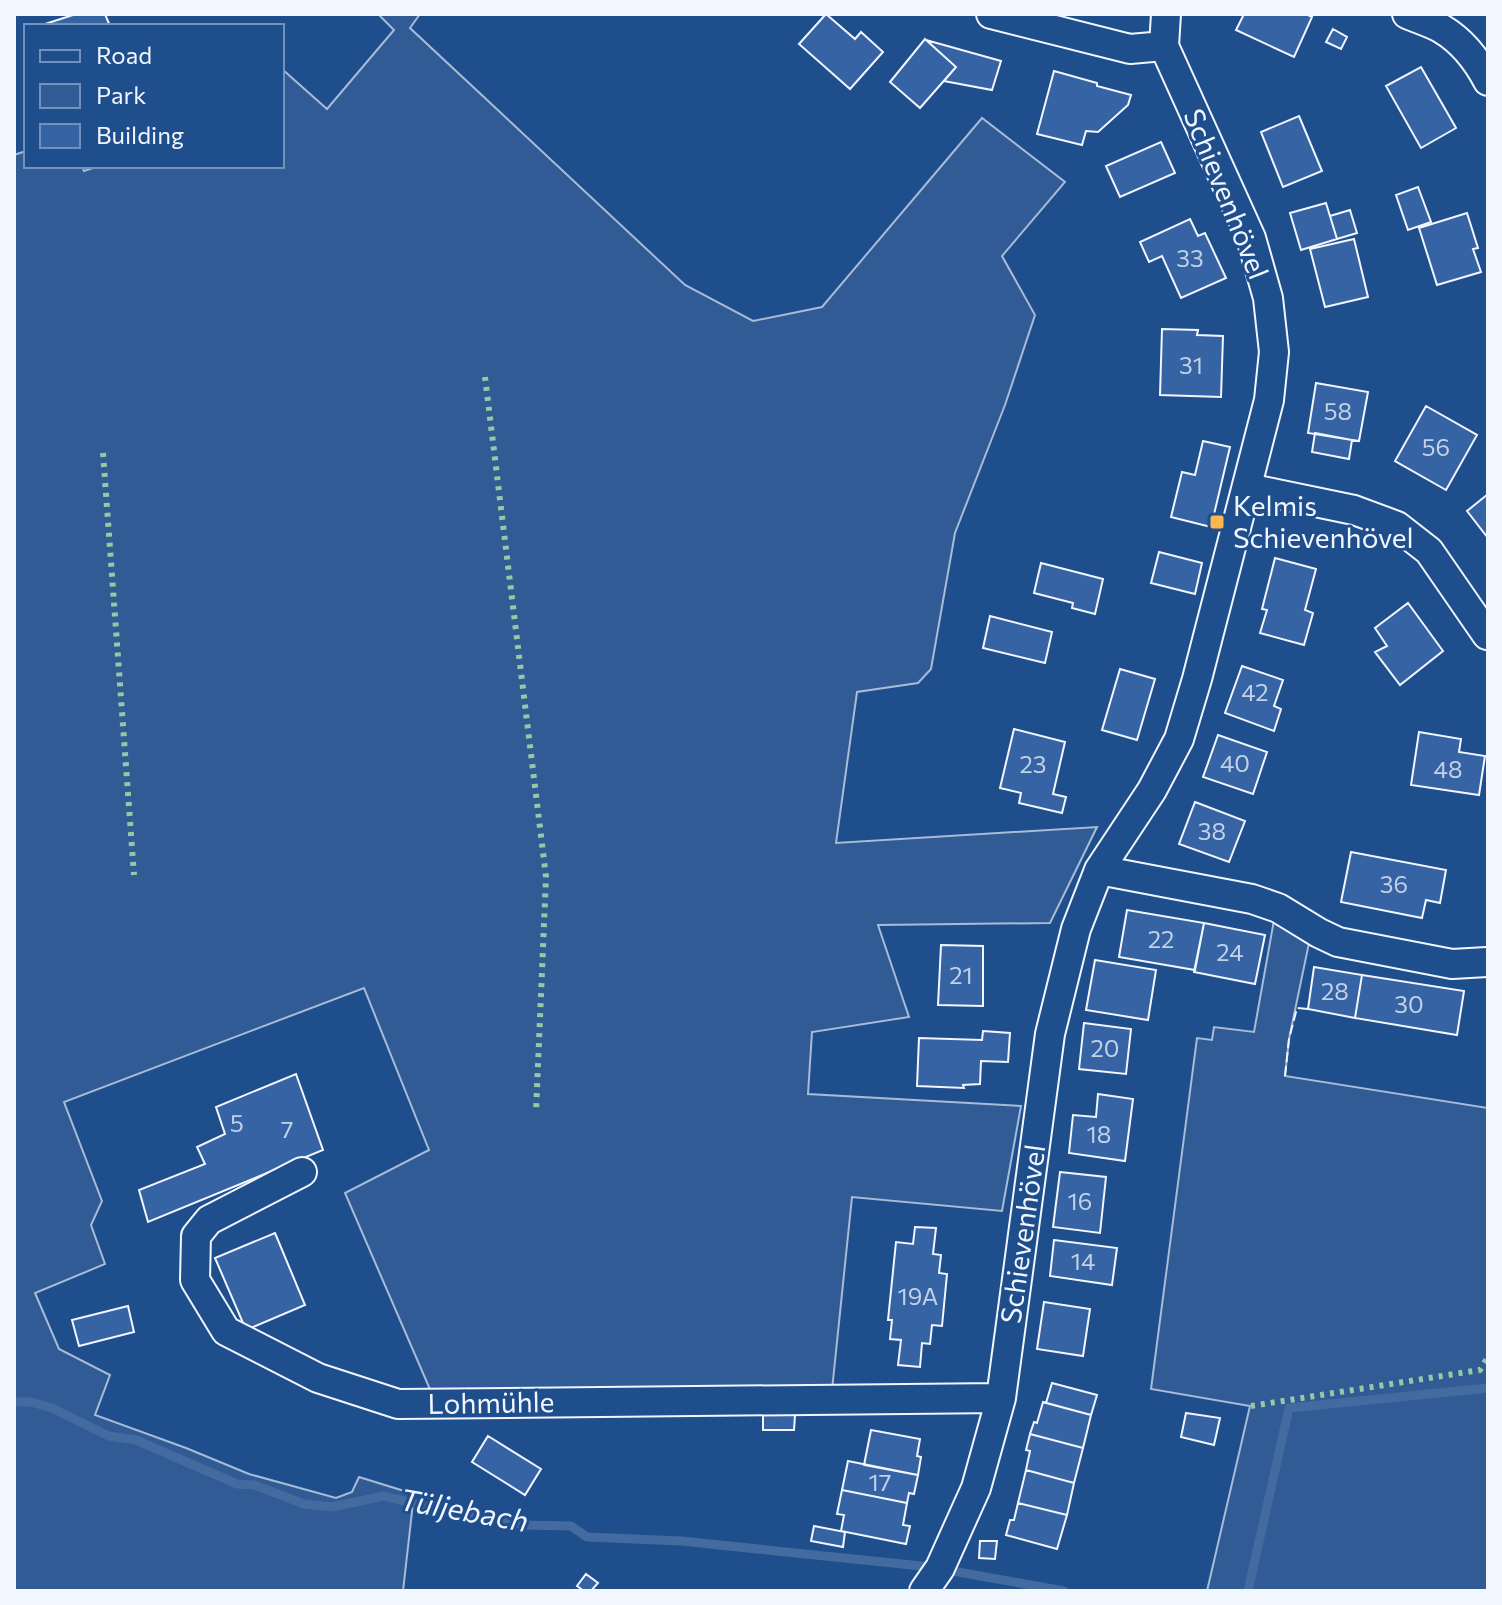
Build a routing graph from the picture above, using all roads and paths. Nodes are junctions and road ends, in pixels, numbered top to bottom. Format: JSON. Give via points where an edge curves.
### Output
{"nodes":[{"id":1,"x":991,"y":14,"type":"edge"},
{"id":2,"x":1166,"y":14,"type":"edge"},
{"id":3,"x":1407,"y":14,"type":"edge"},
{"id":4,"x":1164,"y":46,"type":"junction"},
{"id":5,"x":1488,"y":81,"type":"edge"},
{"id":6,"x":1248,"y":488,"type":"junction"},
{"id":7,"x":1487,"y":635,"type":"edge"},
{"id":8,"x":1099,"y":870,"type":"junction"},
{"id":9,"x":1487,"y":962,"type":"edge"},
{"id":10,"x":302,"y":1172,"type":"dead end"},
{"id":11,"x":1001,"y":1398,"type":"junction"},
{"id":12,"x":924,"y":1591,"type":"edge"}],
"edges":[{"from":1,"to":4,"type":"street","via":[[1130,49]]},
{"from":2,"to":4,"type":"street","name":"Schievenhövel"},
{"from":3,"to":5,"type":"street","via":[[1442,29],[1467,49]]},
{"from":4,"to":6,"type":"street","name":"Schievenhövel","via":[[1251,238],[1268,298],[1274,352],[1269,400]]},
{"from":6,"to":7,"type":"street","via":[[1354,510],[1397,526],[1429,551]]},
{"from":6,"to":8,"type":"street","name":"Schievenhövel","via":[[1179,739]]},
{"from":8,"to":9,"type":"street","via":[[1252,899],[1338,942],[1452,964]]},
{"from":8,"to":11,"type":"street","name":"Schievenhövel","via":[[1076,929],[1050,1034]]},
{"from":10,"to":11,"type":"street","name":"Lohmühle","via":[[209,1220],[196,1236],[195,1280],[226,1331],[318,1378],[398,1404]]},
{"from":11,"to":12,"type":"street","name":"Schievenhövel","via":[[976,1488]]}]}
